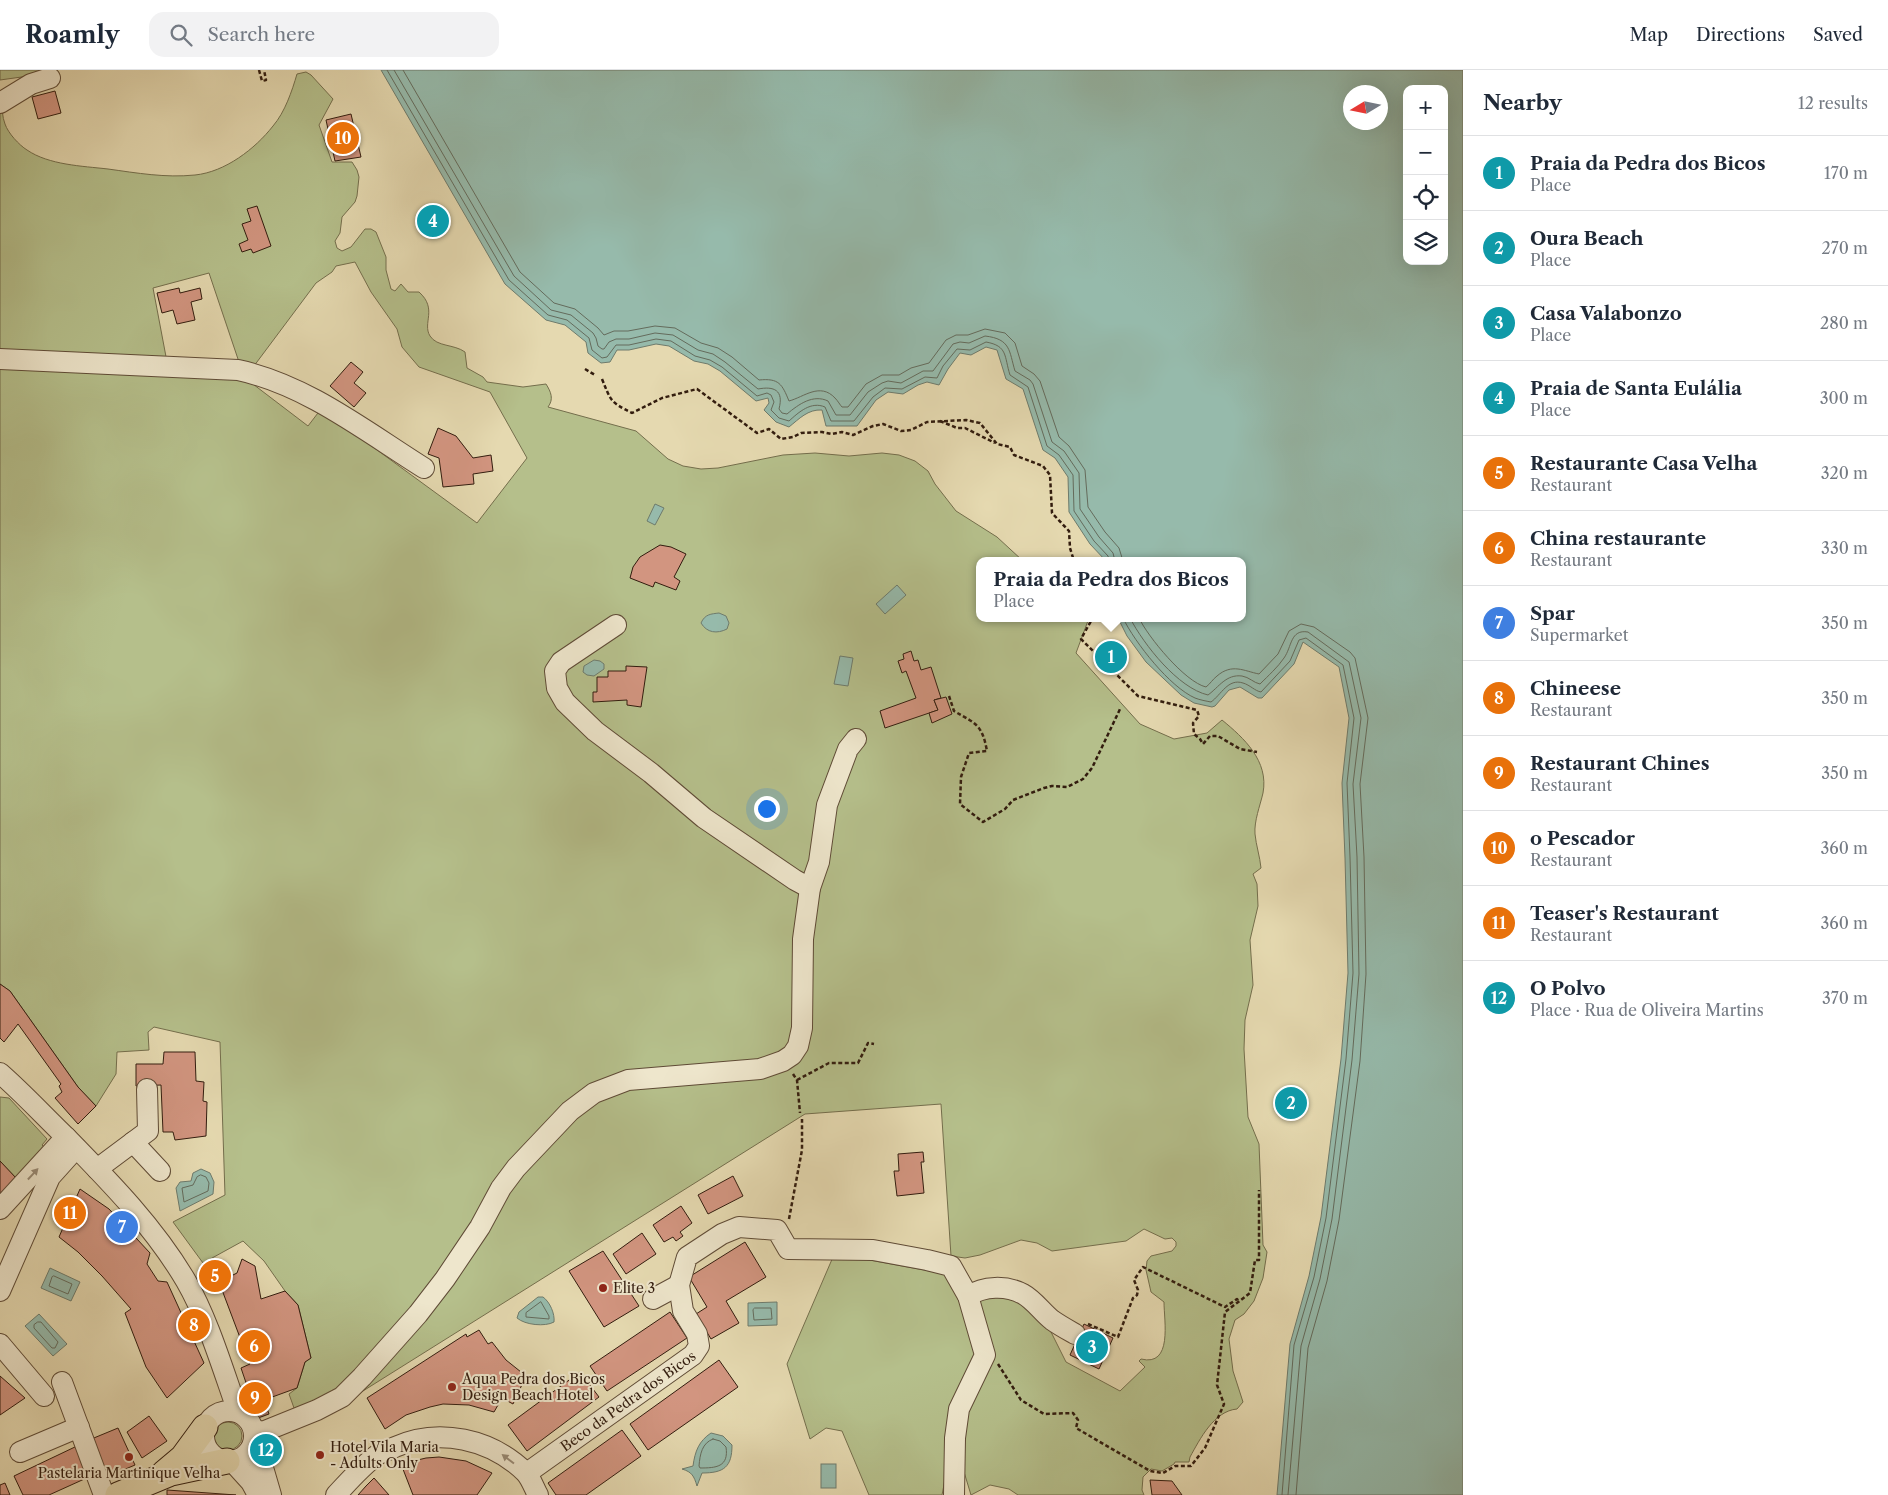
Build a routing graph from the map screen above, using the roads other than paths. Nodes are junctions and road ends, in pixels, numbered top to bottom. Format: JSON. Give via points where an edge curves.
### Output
{"nodes":[{"id":1,"x":50,"y":78,"type":"dead end"},
{"id":2,"x":0,"y":103,"type":"edge"},
{"id":3,"x":0,"y":359,"type":"edge"},
{"id":4,"x":424,"y":468,"type":"dead end"},
{"id":5,"x":616,"y":625,"type":"dead end"},
{"id":6,"x":856,"y":739,"type":"dead end"},
{"id":7,"x":810,"y":888,"type":"junction"},
{"id":8,"x":0,"y":1073,"type":"edge"},
{"id":9,"x":147,"y":1089,"type":"dead end"},
{"id":10,"x":133,"y":1142,"type":"junction"},
{"id":11,"x":71,"y":1143,"type":"junction"},
{"id":12,"x":97,"y":1169,"type":"junction"},
{"id":13,"x":160,"y":1171,"type":"dead end"},
{"id":14,"x":0,"y":1209,"type":"edge"},
{"id":15,"x":679,"y":1286,"type":"junction"},
{"id":16,"x":0,"y":1291,"type":"edge"},
{"id":17,"x":968,"y":1296,"type":"junction"},
{"id":18,"x":653,"y":1299,"type":"dead end"},
{"id":19,"x":1075,"y":1334,"type":"road end"},
{"id":20,"x":0,"y":1344,"type":"edge"},
{"id":21,"x":219,"y":1361,"type":"junction"},
{"id":22,"x":62,"y":1382,"type":"dead end"},
{"id":23,"x":44,"y":1396,"type":"dead end"},
{"id":24,"x":238,"y":1412,"type":"junction"},
{"id":25,"x":209,"y":1422,"type":"junction"},
{"id":26,"x":79,"y":1427,"type":"junction"},
{"id":27,"x":253,"y":1441,"type":"junction"},
{"id":28,"x":20,"y":1452,"type":"dead end"},
{"id":29,"x":229,"y":1461,"type":"junction"},
{"id":30,"x":526,"y":1473,"type":"junction"},
{"id":31,"x":153,"y":1479,"type":"junction"},
{"id":32,"x":104,"y":1495,"type":"edge"},
{"id":33,"x":118,"y":1495,"type":"edge"},
{"id":34,"x":258,"y":1495,"type":"edge"},
{"id":35,"x":271,"y":1495,"type":"edge"},
{"id":36,"x":336,"y":1495,"type":"edge"},
{"id":37,"x":538,"y":1495,"type":"edge"},
{"id":38,"x":954,"y":1495,"type":"edge"}],
"edges":[{"from":1,"to":2,"type":"street","via":[[31,84]]},
{"from":3,"to":4,"type":"street","via":[[238,370],[299,390]]},
{"from":5,"to":7,"type":"street","via":[[561,662],[554,671],[557,688],[565,702],[595,731],[704,818]]},
{"from":6,"to":7,"type":"street","via":[[848,749],[827,805],[820,862]]},
{"from":7,"to":27,"type":"street","via":[[803,939],[802,1028],[798,1046],[792,1055],[760,1069],[628,1080],[594,1093],[570,1111],[516,1168],[445,1279],[362,1377],[342,1396],[317,1410],[265,1430]]},
{"from":8,"to":11,"type":"street"},
{"from":9,"to":10,"type":"street","via":[[148,1131]]},
{"from":10,"to":12,"type":"street"},
{"from":10,"to":13,"type":"street"},
{"from":11,"to":12,"type":"street"},
{"from":14,"to":11,"type":"street","one_way":true},
{"from":11,"to":16,"type":"street","via":[[50,1177]]},
{"from":12,"to":21,"type":"street","via":[[147,1225],[187,1283]]},
{"from":15,"to":17,"type":"street","name":"Beco da Pedra dos Bicos","via":[[687,1258],[722,1234],[739,1227],[777,1230],[788,1248],[873,1250],[951,1266]]},
{"from":15,"to":18,"type":"street"},
{"from":15,"to":30,"type":"street","name":"Beco da Pedra dos Bicos","via":[[683,1311],[697,1334],[699,1346],[693,1355]]},
{"from":17,"to":19,"type":"street","via":[[977,1290],[1008,1288],[1024,1294],[1052,1320]]},
{"from":17,"to":38,"type":"street","via":[[985,1355],[960,1409],[955,1438]]},
{"from":20,"to":23,"type":"street"},
{"from":21,"to":24,"type":"street"},
{"from":21,"to":25,"type":"street","via":[[219,1398]]},
{"from":22,"to":26,"type":"street"},
{"from":24,"to":25,"type":"street","via":[[225,1411]]},
{"from":24,"to":27,"type":"street","via":[[249,1420]]},
{"from":25,"to":29,"type":"street","via":[[205,1442],[208,1449],[213,1455]]},
{"from":25,"to":31,"type":"main road","via":[[183,1457]]},
{"from":26,"to":28,"type":"street"},
{"from":26,"to":32,"type":"street"},
{"from":27,"to":29,"type":"street","via":[[243,1457]]},
{"from":27,"to":35,"type":"street"},
{"from":29,"to":31,"type":"main road"},
{"from":29,"to":34,"type":"street","via":[[251,1482]]},
{"from":30,"to":36,"type":"street","one_way":true,"via":[[502,1454],[476,1442],[446,1437],[422,1438],[378,1454]]},
{"from":30,"to":37,"type":"street"},
{"from":31,"to":33,"type":"main road"}]}
